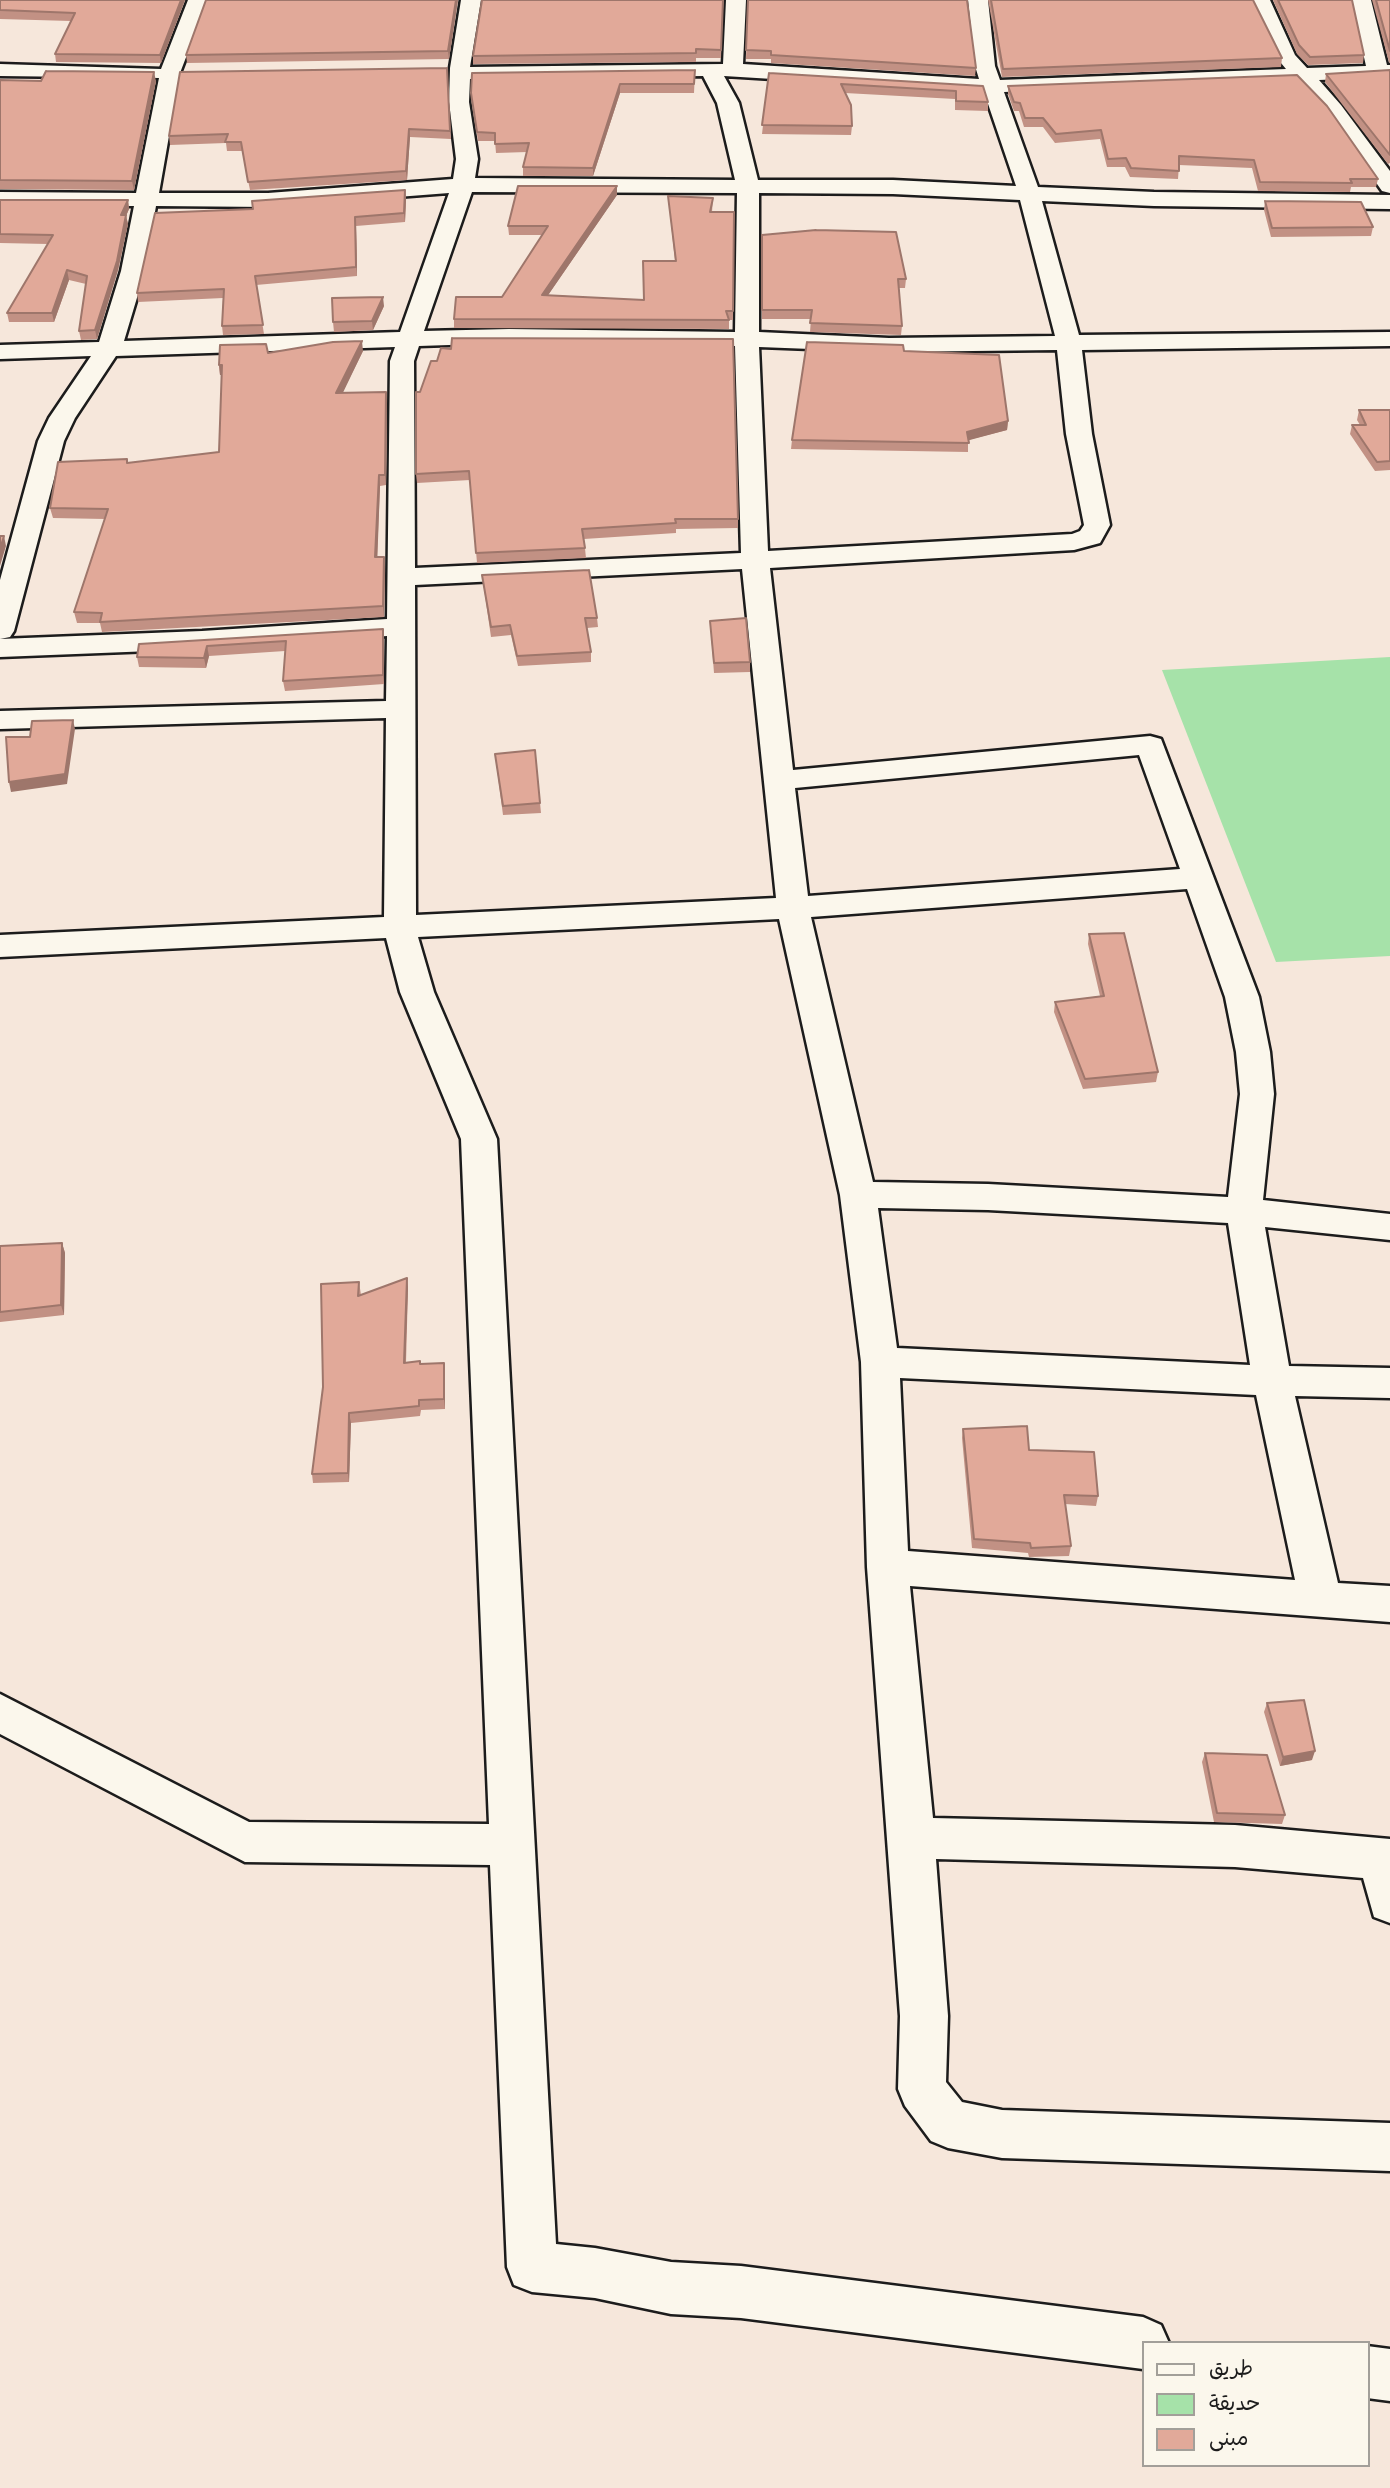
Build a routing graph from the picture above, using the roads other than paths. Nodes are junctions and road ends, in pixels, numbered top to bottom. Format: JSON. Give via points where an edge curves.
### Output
{"nodes":[{"id":1,"x":198,"y":0,"type":"edge"},
{"id":2,"x":471,"y":0,"type":"edge"},
{"id":3,"x":736,"y":0,"type":"edge"},
{"id":4,"x":978,"y":0,"type":"edge"},
{"id":5,"x":1259,"y":0,"type":"edge"},
{"id":6,"x":1361,"y":0,"type":"edge"},
{"id":7,"x":722,"y":69,"type":"junction"},
{"id":8,"x":0,"y":70,"type":"edge"},
{"id":9,"x":451,"y":70,"type":"junction"},
{"id":10,"x":1384,"y":71,"type":"edge"},
{"id":11,"x":170,"y":73,"type":"junction"},
{"id":12,"x":196,"y":73,"type":"edge"},
{"id":13,"x":1301,"y":74,"type":"junction"},
{"id":14,"x":993,"y":86,"type":"junction"},
{"id":15,"x":463,"y":185,"type":"junction"},
{"id":16,"x":748,"y":186,"type":"junction"},
{"id":17,"x":1390,"y":186,"type":"edge"},
{"id":18,"x":1029,"y":192,"type":"junction"},
{"id":19,"x":145,"y":197,"type":"junction"},
{"id":20,"x":0,"y":199,"type":"edge"},
{"id":21,"x":1390,"y":202,"type":"edge"},
{"id":22,"x":411,"y":339,"type":"junction"},
{"id":23,"x":747,"y":339,"type":"junction"},
{"id":24,"x":1390,"y":339,"type":"edge"},
{"id":25,"x":1069,"y":344,"type":"junction"},
{"id":26,"x":110,"y":347,"type":"junction"},
{"id":27,"x":0,"y":352,"type":"edge"},
{"id":28,"x":755,"y":559,"type":"junction"},
{"id":29,"x":402,"y":577,"type":"junction"},
{"id":30,"x":402,"y":625,"type":"junction"},
{"id":31,"x":0,"y":631,"type":"edge"},
{"id":32,"x":0,"y":648,"type":"edge"},
{"id":33,"x":402,"y":709,"type":"junction"},
{"id":34,"x":0,"y":720,"type":"edge"},
{"id":35,"x":781,"y":780,"type":"junction"},
{"id":36,"x":1198,"y":878,"type":"junction"},
{"id":37,"x":793,"y":908,"type":"junction"},
{"id":38,"x":400,"y":929,"type":"junction"},
{"id":39,"x":0,"y":946,"type":"edge"},
{"id":40,"x":858,"y":1195,"type":"junction"},
{"id":41,"x":1244,"y":1211,"type":"junction"},
{"id":42,"x":1390,"y":1227,"type":"edge"},
{"id":43,"x":880,"y":1362,"type":"junction"},
{"id":44,"x":1272,"y":1381,"type":"junction"},
{"id":45,"x":1390,"y":1382,"type":"edge"},
{"id":46,"x":888,"y":1567,"type":"junction"},
{"id":47,"x":1320,"y":1597,"type":"junction"},
{"id":48,"x":1390,"y":1604,"type":"edge"},
{"id":49,"x":0,"y":1713,"type":"edge"},
{"id":50,"x":912,"y":1838,"type":"junction"},
{"id":51,"x":511,"y":1845,"type":"junction"},
{"id":52,"x":1386,"y":1859,"type":"edge"},
{"id":53,"x":1390,"y":1902,"type":"edge"},
{"id":54,"x":1390,"y":2147,"type":"edge"},
{"id":55,"x":1142,"y":2343,"type":"edge"},
{"id":56,"x":1369,"y":2372,"type":"edge"},
{"id":57,"x":1390,"y":2375,"type":"edge"}],
"edges":[{"from":1,"to":11,"type":"street"},
{"from":2,"to":9,"type":"street"},
{"from":3,"to":7,"type":"street"},
{"from":4,"to":14,"type":"street","via":[[985,66]]},
{"from":5,"to":13,"type":"street","via":[[1286,57]]},
{"from":6,"to":10,"type":"street"},
{"from":7,"to":9,"type":"street"},
{"from":7,"to":14,"type":"street"},
{"from":7,"to":16,"type":"street"},
{"from":8,"to":11,"type":"street"},
{"from":9,"to":15,"type":"street","via":[[467,159]]},
{"from":10,"to":13,"type":"street"},
{"from":11,"to":12,"type":"street"},
{"from":11,"to":19,"type":"street"},
{"from":13,"to":14,"type":"street"},
{"from":13,"to":17,"type":"street","via":[[1334,109]]},
{"from":14,"to":18,"type":"street"},
{"from":15,"to":16,"type":"street"},
{"from":15,"to":19,"type":"street","via":[[268,200]]},
{"from":15,"to":22,"type":"street"},
{"from":16,"to":18,"type":"street"},
{"from":16,"to":23,"type":"street"},
{"from":18,"to":21,"type":"street","via":[[1154,199]]},
{"from":18,"to":25,"type":"street"},
{"from":19,"to":20,"type":"street"},
{"from":19,"to":26,"type":"street","via":[[133,271]]},
{"from":22,"to":23,"type":"street"},
{"from":22,"to":26,"type":"street"},
{"from":22,"to":29,"type":"street","via":[[402,361]]},
{"from":23,"to":25,"type":"street","via":[[889,345]]},
{"from":23,"to":28,"type":"street"},
{"from":24,"to":25,"type":"street"},
{"from":25,"to":28,"type":"street","via":[[1079,434],[1097,525],[1090,537],[947,551]]},
{"from":26,"to":27,"type":"street"},
{"from":26,"to":31,"type":"street","via":[[51,441]]},
{"from":28,"to":29,"type":"street"},
{"from":28,"to":35,"type":"street"},
{"from":29,"to":30,"type":"street"},
{"from":30,"to":32,"type":"street","via":[[190,641]]},
{"from":30,"to":33,"type":"street"},
{"from":33,"to":34,"type":"street"},
{"from":33,"to":38,"type":"street"},
{"from":35,"to":36,"type":"street","via":[[1150,745]]},
{"from":35,"to":37,"type":"street"},
{"from":36,"to":37,"type":"street"},
{"from":36,"to":41,"type":"street","via":[[1242,997],[1253,1052],[1256,1094]]},
{"from":37,"to":38,"type":"street"},
{"from":37,"to":40,"type":"street"},
{"from":38,"to":39,"type":"street"},
{"from":38,"to":51,"type":"street","via":[[417,992],[479,1139]]},
{"from":40,"to":41,"type":"street"},
{"from":40,"to":43,"type":"street"},
{"from":41,"to":42,"type":"street"},
{"from":41,"to":44,"type":"street"},
{"from":43,"to":44,"type":"street"},
{"from":43,"to":46,"type":"street"},
{"from":44,"to":45,"type":"street"},
{"from":44,"to":47,"type":"street"},
{"from":46,"to":47,"type":"street"},
{"from":46,"to":50,"type":"street"},
{"from":47,"to":48,"type":"street"},
{"from":49,"to":51,"type":"street","via":[[245,1842]]},
{"from":50,"to":52,"type":"street","via":[[1235,1846]]},
{"from":50,"to":54,"type":"street","via":[[924,2016],[922,2090],[948,2124],[1002,2134]]},
{"from":51,"to":55,"type":"street","via":[[532,2267],[671,2288],[741,2292]]},
{"from":52,"to":53,"type":"street"},
{"from":56,"to":57,"type":"street"}]}
